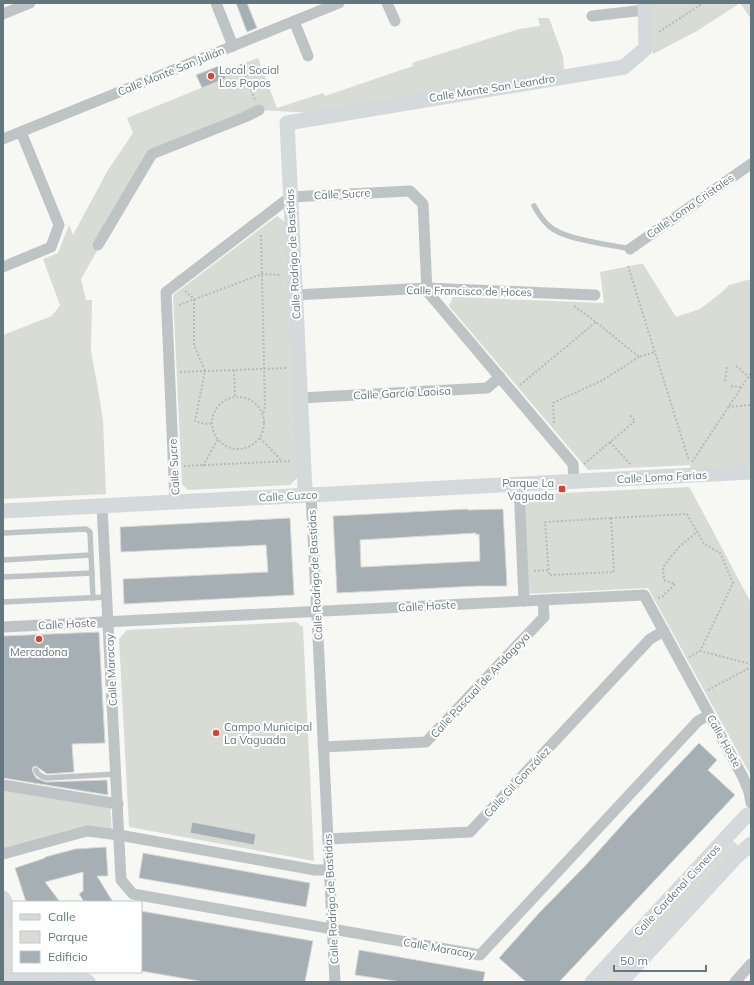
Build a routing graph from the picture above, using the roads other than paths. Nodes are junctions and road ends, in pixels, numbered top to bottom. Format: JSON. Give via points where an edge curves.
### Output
{"nodes":[{"id":1,"x":30,"y":3,"type":"edge"},
{"id":2,"x":216,"y":3,"type":"edge"},
{"id":3,"x":339,"y":3,"type":"edge"},
{"id":4,"x":388,"y":3,"type":"edge"},
{"id":5,"x":645,"y":7,"type":"edge"},
{"id":6,"x":3,"y":14,"type":"edge"},
{"id":7,"x":592,"y":16,"type":"dead end"},
{"id":8,"x":394,"y":21,"type":"dead end"},
{"id":9,"x":294,"y":22,"type":"junction"},
{"id":10,"x":233,"y":46,"type":"junction"},
{"id":11,"x":308,"y":56,"type":"dead end"},
{"id":12,"x":259,"y":110,"type":"road end"},
{"id":13,"x":287,"y":123,"type":"joint"},
{"id":14,"x":21,"y":132,"type":"junction"},
{"id":15,"x":3,"y":140,"type":"edge"},
{"id":16,"x":751,"y":164,"type":"edge"},
{"id":17,"x":290,"y":197,"type":"junction"},
{"id":18,"x":534,"y":206,"type":"dead end"},
{"id":19,"x":98,"y":245,"type":"dead end"},
{"id":20,"x":630,"y":249,"type":"joint"},
{"id":21,"x":3,"y":267,"type":"edge"},
{"id":22,"x":427,"y":288,"type":"junction"},
{"id":23,"x":295,"y":295,"type":"junction"},
{"id":24,"x":594,"y":295,"type":"dead end"},
{"id":25,"x":500,"y":377,"type":"junction"},
{"id":26,"x":300,"y":398,"type":"junction"},
{"id":27,"x":751,"y":472,"type":"edge"},
{"id":28,"x":574,"y":482,"type":"junction"},
{"id":29,"x":519,"y":485,"type":"junction"},
{"id":30,"x":310,"y":495,"type":"junction"},
{"id":31,"x":175,"y":501,"type":"junction"},
{"id":32,"x":102,"y":506,"type":"junction"},
{"id":33,"x":3,"y":511,"type":"edge"},
{"id":34,"x":3,"y":533,"type":"edge"},
{"id":35,"x":91,"y":555,"type":"junction"},
{"id":36,"x":3,"y":560,"type":"edge"},
{"id":37,"x":92,"y":573,"type":"junction"},
{"id":38,"x":3,"y":577,"type":"edge"},
{"id":39,"x":107,"y":597,"type":"junction"},
{"id":40,"x":93,"y":598,"type":"junction"},
{"id":41,"x":543,"y":600,"type":"junction"},
{"id":42,"x":524,"y":601,"type":"junction"},
{"id":43,"x":3,"y":602,"type":"edge"},
{"id":44,"x":316,"y":612,"type":"junction"},
{"id":45,"x":108,"y":622,"type":"junction"},
{"id":46,"x":3,"y":627,"type":"edge"},
{"id":47,"x":664,"y":631,"type":"junction"},
{"id":48,"x":709,"y":715,"type":"junction"},
{"id":49,"x":323,"y":747,"type":"junction"},
{"id":50,"x":36,"y":770,"type":"dead end"},
{"id":51,"x":116,"y":774,"type":"junction"},
{"id":52,"x":747,"y":779,"type":"edge"},
{"id":53,"x":3,"y":785,"type":"edge"},
{"id":54,"x":751,"y":786,"type":"edge"},
{"id":55,"x":118,"y":804,"type":"junction"},
{"id":56,"x":750,"y":810,"type":"edge"},
{"id":57,"x":119,"y":835,"type":"junction"},
{"id":58,"x":328,"y":839,"type":"junction"},
{"id":59,"x":751,"y":844,"type":"edge"},
{"id":60,"x":745,"y":853,"type":"edge"},
{"id":61,"x":3,"y":854,"type":"edge"},
{"id":62,"x":329,"y":870,"type":"junction"},
{"id":63,"x":332,"y":929,"type":"junction"},
{"id":64,"x":751,"y":964,"type":"edge"},
{"id":65,"x":69,"y":973,"type":"edge"},
{"id":66,"x":3,"y":979,"type":"edge"},
{"id":67,"x":53,"y":982,"type":"edge"},
{"id":68,"x":88,"y":982,"type":"edge"},
{"id":69,"x":335,"y":982,"type":"edge"},
{"id":70,"x":592,"y":982,"type":"edge"},
{"id":71,"x":621,"y":982,"type":"edge"},
{"id":72,"x":735,"y":982,"type":"edge"}],
"edges":[{"from":1,"to":6,"type":"street"},
{"from":2,"to":10,"type":"street"},
{"from":3,"to":9,"type":"street","name":"Calle Monte San Julián"},
{"from":4,"to":8,"type":"street"},
{"from":5,"to":7,"type":"street"},
{"from":5,"to":13,"type":"street","name":"Calle Monte San Leandro","via":[[646,48],[624,67]]},
{"from":9,"to":10,"type":"street","name":"Calle Monte San Julián"},
{"from":9,"to":11,"type":"street"},
{"from":10,"to":14,"type":"street","name":"Calle Monte San Julián"},
{"from":12,"to":19,"type":"street","via":[[152,154]]},
{"from":13,"to":17,"type":"street","name":"Calle Rodrigo de Bastidas"},
{"from":14,"to":15,"type":"street","name":"Calle Monte San Julián"},
{"from":14,"to":21,"type":"street","via":[[60,225],[51,247]]},
{"from":16,"to":20,"type":"street","name":"Calle Loma Cristales"},
{"from":17,"to":22,"type":"street","name":"Calle Sucre","via":[[410,191],[423,204]]},
{"from":17,"to":23,"type":"street","name":"Calle Rodrigo de Bastidas"},
{"from":17,"to":31,"type":"street","name":"Calle Sucre","via":[[166,292]]},
{"from":18,"to":20,"type":"lane","via":[[542,219],[561,234]]},
{"from":22,"to":23,"type":"street","name":"Calle Francisco de Hoces"},
{"from":22,"to":24,"type":"street","name":"Calle Francisco de Hoces"},
{"from":22,"to":25,"type":"street"},
{"from":23,"to":26,"type":"street","name":"Calle Rodrigo de Bastidas"},
{"from":25,"to":26,"type":"street","name":"Calle García Laoisa","via":[[486,388]]},
{"from":25,"to":28,"type":"street","via":[[573,464]]},
{"from":26,"to":30,"type":"street","name":"Calle Rodrigo de Bastidas","via":[[305,490]]},
{"from":27,"to":28,"type":"street","name":"Calle Loma Farias"},
{"from":28,"to":29,"type":"street","name":"Calle Cuzco"},
{"from":29,"to":30,"type":"street","name":"Calle Cuzco"},
{"from":29,"to":42,"type":"street"},
{"from":30,"to":31,"type":"street","name":"Calle Cuzco"},
{"from":30,"to":44,"type":"street","name":"Calle Rodrigo de Bastidas"},
{"from":31,"to":32,"type":"street","name":"Calle Cuzco"},
{"from":32,"to":33,"type":"street","name":"Calle Cuzco"},
{"from":32,"to":39,"type":"street","name":"Calle Maracay"},
{"from":34,"to":35,"type":"lane","via":[[86,529],[90,532]]},
{"from":35,"to":36,"type":"lane"},
{"from":35,"to":37,"type":"lane"},
{"from":37,"to":38,"type":"lane"},
{"from":37,"to":40,"type":"lane"},
{"from":39,"to":40,"type":"lane"},
{"from":39,"to":45,"type":"street","name":"Calle Maracay"},
{"from":40,"to":43,"type":"lane"},
{"from":41,"to":42,"type":"street","name":"Calle Hoste"},
{"from":41,"to":47,"type":"street","name":"Calle Hoste","via":[[644,595]]},
{"from":41,"to":49,"type":"street","name":"Calle Pascual de Andagoya","via":[[544,617],[426,742]]},
{"from":42,"to":44,"type":"street","name":"Calle Hoste"},
{"from":44,"to":45,"type":"street","name":"Calle Hoste"},
{"from":44,"to":49,"type":"street","name":"Calle Rodrigo de Bastidas"},
{"from":45,"to":46,"type":"street","name":"Calle Hoste"},
{"from":45,"to":51,"type":"street","name":"Calle Maracay"},
{"from":47,"to":48,"type":"street","name":"Calle Hoste"},
{"from":47,"to":58,"type":"street","name":"Calle Gil González","via":[[650,639],[470,832]]},
{"from":48,"to":52,"type":"street","name":"Calle Hoste"},
{"from":48,"to":63,"type":"street","name":"Calle Maracay","via":[[698,721],[480,955]]},
{"from":49,"to":58,"type":"street","name":"Calle Rodrigo de Bastidas"},
{"from":50,"to":51,"type":"lane","via":[[46,778]]},
{"from":51,"to":55,"type":"street","name":"Calle Maracay"},
{"from":52,"to":54,"type":"street","name":"Calle Hoste"},
{"from":52,"to":56,"type":"street","name":"Calle Hoste"},
{"from":53,"to":55,"type":"street"},
{"from":55,"to":57,"type":"street","name":"Calle Maracay"},
{"from":56,"to":70,"type":"street","name":"Calle Cardenal Cisneros"},
{"from":57,"to":61,"type":"street","via":[[88,831]]},
{"from":57,"to":62,"type":"street","via":[[315,870]]},
{"from":57,"to":63,"type":"street","name":"Calle Maracay","via":[[121,880],[134,894]]},
{"from":58,"to":62,"type":"street","name":"Calle Rodrigo de Bastidas"},
{"from":59,"to":60,"type":"street","name":"Calle Cardenal Cisneros"},
{"from":60,"to":71,"type":"street","name":"Calle Cardenal Cisneros"},
{"from":62,"to":63,"type":"street","name":"Calle Rodrigo de Bastidas"},
{"from":63,"to":69,"type":"street","name":"Calle Rodrigo de Bastidas"},
{"from":64,"to":72,"type":"street"},
{"from":65,"to":68,"type":"street"},
{"from":66,"to":67,"type":"street"}]}
